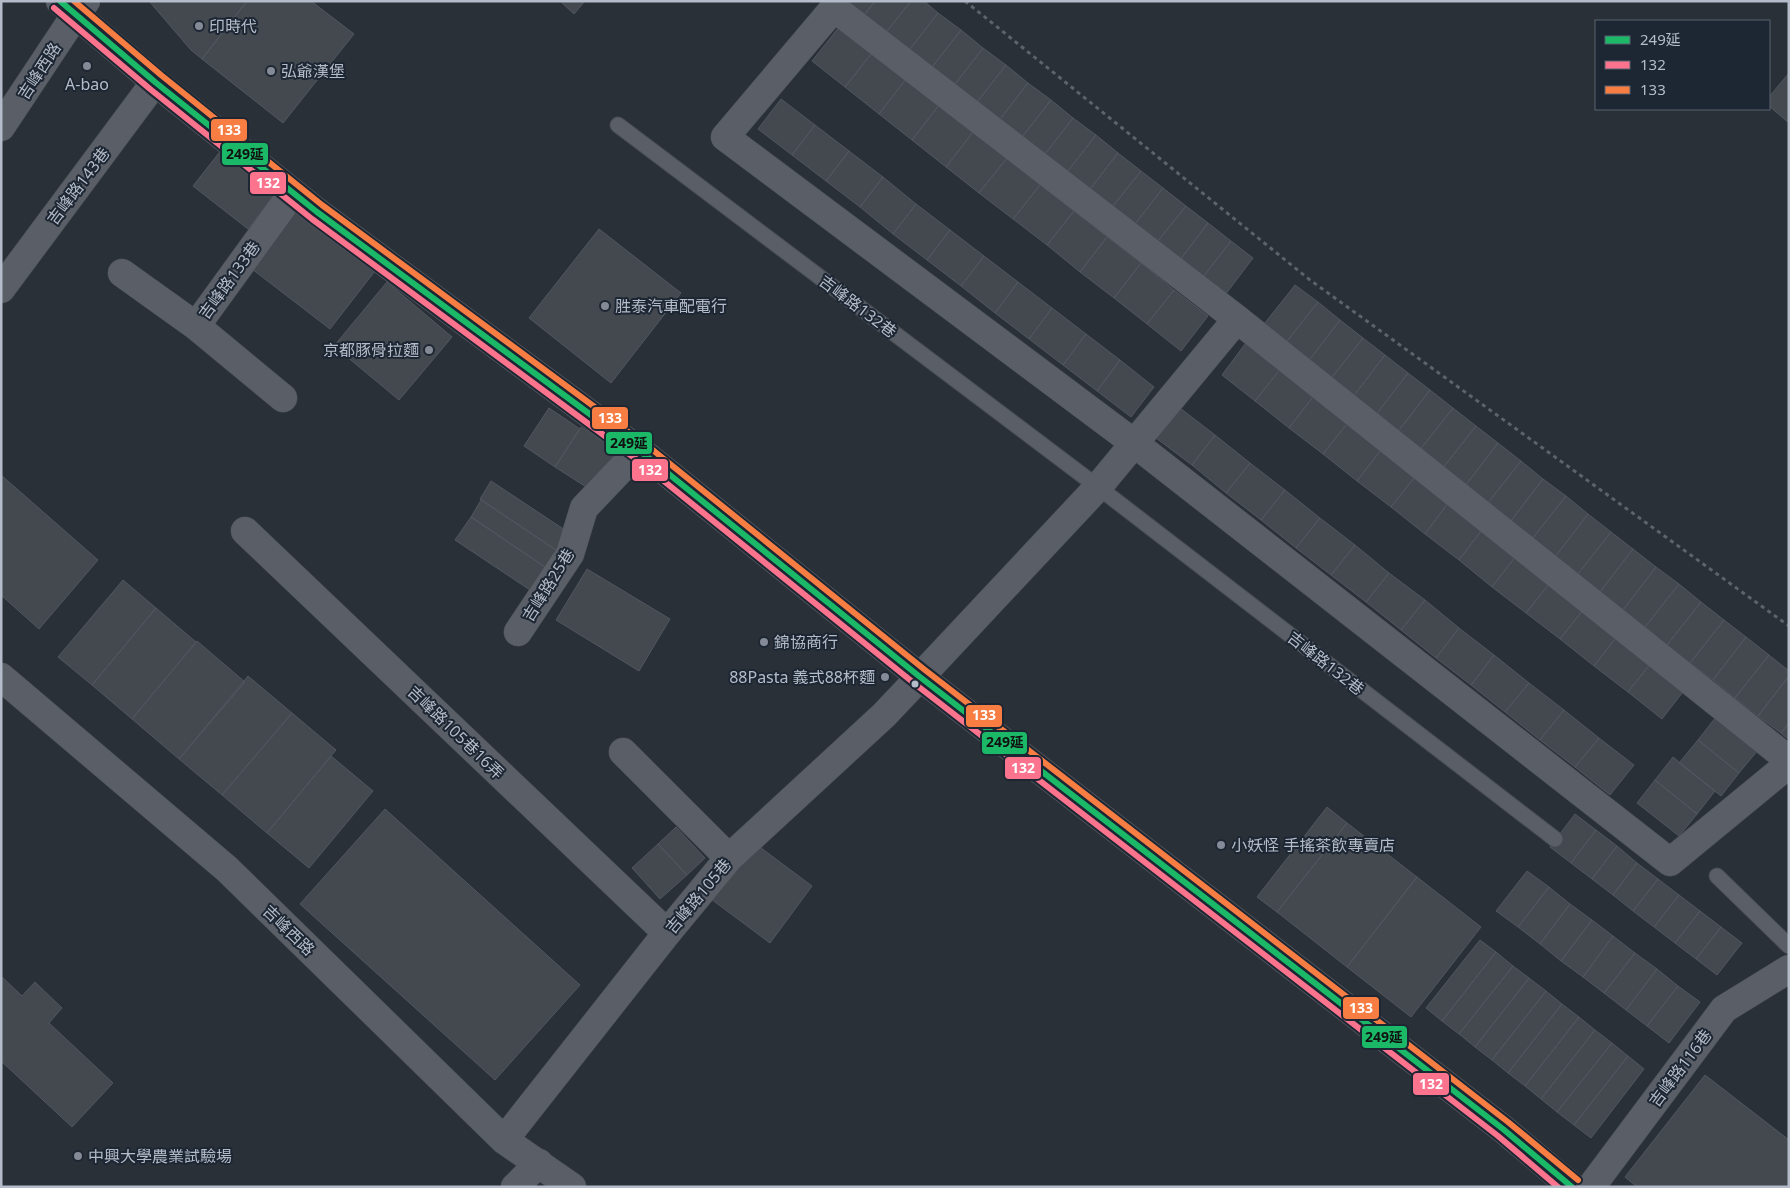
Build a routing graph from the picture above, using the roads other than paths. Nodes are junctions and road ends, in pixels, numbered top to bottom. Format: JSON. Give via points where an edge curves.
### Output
{"nodes":[{"id":1,"x":73,"y":4,"type":"edge"},
{"id":2,"x":155,"y":82,"type":"junction"},
{"id":3,"x":618,"y":125,"type":"dead end"},
{"id":4,"x":1,"y":127,"type":"edge"},
{"id":5,"x":292,"y":192,"type":"junction"},
{"id":6,"x":122,"y":273,"type":"dead end"},
{"id":7,"x":1,"y":289,"type":"edge"},
{"id":8,"x":1237,"y":319,"type":"junction"},
{"id":9,"x":196,"y":326,"type":"junction"},
{"id":10,"x":283,"y":398,"type":"dead end"},
{"id":11,"x":1134,"y":443,"type":"junction"},
{"id":12,"x":650,"y":458,"type":"junction"},
{"id":13,"x":1098,"y":486,"type":"junction"},
{"id":14,"x":245,"y":531,"type":"dead end"},
{"id":15,"x":518,"y":632,"type":"dead end"},
{"id":16,"x":1,"y":677,"type":"edge"},
{"id":17,"x":920,"y":677,"type":"junction"},
{"id":18,"x":623,"y":752,"type":"dead end"},
{"id":19,"x":1789,"y":762,"type":"edge"},
{"id":20,"x":1554,"y":839,"type":"dead end"},
{"id":21,"x":729,"y":858,"type":"junction"},
{"id":22,"x":1718,"y":876,"type":"dead end"},
{"id":23,"x":667,"y":933,"type":"junction"},
{"id":24,"x":1789,"y":946,"type":"edge"},
{"id":25,"x":1789,"y":969,"type":"edge"},
{"id":26,"x":504,"y":1140,"type":"junction"},
{"id":27,"x":539,"y":1163,"type":"junction"},
{"id":28,"x":515,"y":1187,"type":"edge"},
{"id":29,"x":572,"y":1187,"type":"edge"},
{"id":30,"x":1572,"y":1187,"type":"edge"},
{"id":31,"x":1591,"y":1187,"type":"edge"}],
"edges":[{"from":1,"to":2,"type":"street"},
{"from":1,"to":4,"type":"street","name":"吉峰西路"},
{"from":2,"to":5,"type":"street"},
{"from":2,"to":7,"type":"street","name":"吉峰路143巷"},
{"from":3,"to":13,"type":"lane","name":"吉峰路132巷"},
{"from":5,"to":9,"type":"street","name":"吉峰路133巷"},
{"from":5,"to":12,"type":"street"},
{"from":6,"to":9,"type":"street"},
{"from":8,"to":11,"type":"street"},
{"from":8,"to":11,"type":"street","via":[[834,8],[725,137]]},
{"from":8,"to":19,"type":"street"},
{"from":9,"to":10,"type":"street","name":"吉峰路133巷"},
{"from":11,"to":13,"type":"street"},
{"from":11,"to":19,"type":"street","via":[[1670,862]]},
{"from":12,"to":15,"type":"street","name":"吉峰路25巷","via":[[622,468],[584,508],[570,554]]},
{"from":12,"to":17,"type":"street"},
{"from":13,"to":17,"type":"street"},
{"from":13,"to":20,"type":"lane","name":"吉峰路132巷"},
{"from":14,"to":23,"type":"street","name":"吉峰路105巷16弄"},
{"from":16,"to":26,"type":"street","name":"吉峰西路","via":[[227,869]]},
{"from":17,"to":21,"type":"street","name":"吉峰路105巷","via":[[884,715]]},
{"from":17,"to":30,"type":"street","via":[[1503,1129]]},
{"from":18,"to":21,"type":"street"},
{"from":21,"to":23,"type":"street","name":"吉峰路105巷"},
{"from":22,"to":24,"type":"lane"},
{"from":23,"to":26,"type":"street","name":"吉峰路105巷"},
{"from":25,"to":31,"type":"street","name":"吉峰路116巷","via":[[1724,1009]]},
{"from":26,"to":27,"type":"street","name":"吉峰西路"},
{"from":27,"to":28,"type":"street"},
{"from":27,"to":29,"type":"street","name":"吉峰西路"}]}
